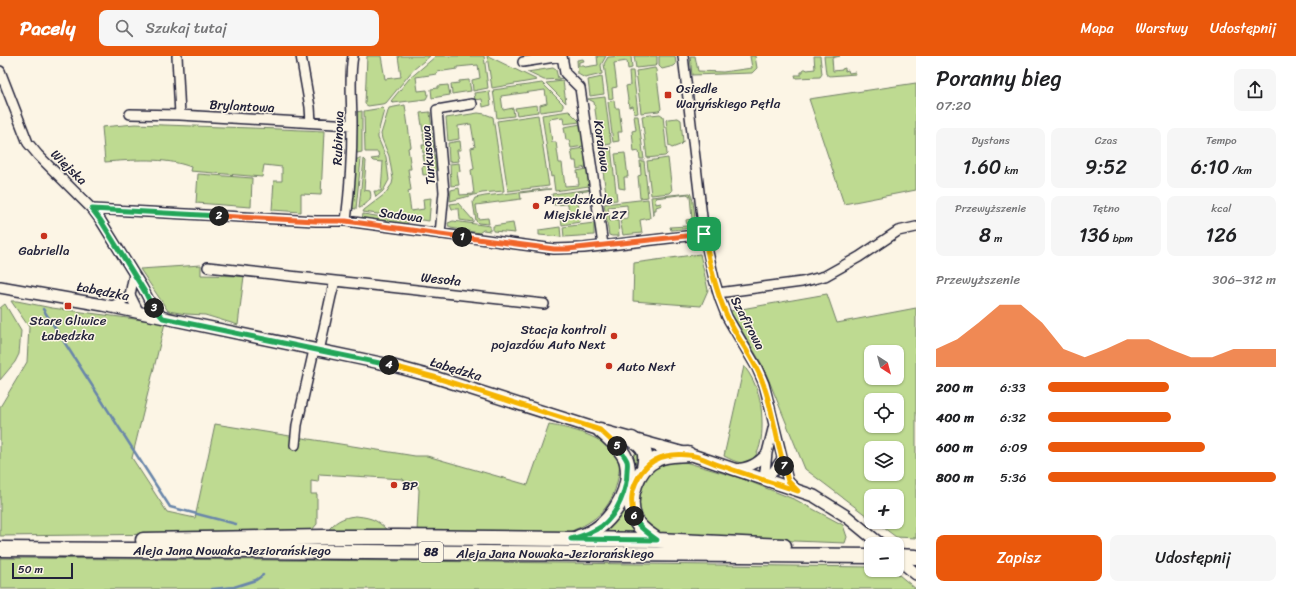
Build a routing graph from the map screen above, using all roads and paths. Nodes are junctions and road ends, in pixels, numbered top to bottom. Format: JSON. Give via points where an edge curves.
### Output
{"nodes":[{"id":1,"x":177,"y":56,"type":"edge"},
{"id":2,"x":302,"y":56,"type":"edge"},
{"id":3,"x":353,"y":56,"type":"edge"},
{"id":4,"x":561,"y":56,"type":"edge"},
{"id":5,"x":683,"y":56,"type":"edge"},
{"id":6,"x":523,"y":62,"type":"dead end"},
{"id":7,"x":0,"y":71,"type":"edge"},
{"id":8,"x":4,"y":96,"type":"edge"},
{"id":9,"x":472,"y":104,"type":"dead end"},
{"id":10,"x":130,"y":114,"type":"dead end"},
{"id":11,"x":180,"y":115,"type":"junction"},
{"id":12,"x":311,"y":122,"type":"junction"},
{"id":13,"x":352,"y":124,"type":"junction"},
{"id":14,"x":92,"y":209,"type":"junction"},
{"id":15,"x":346,"y":221,"type":"junction"},
{"id":16,"x":916,"y":227,"type":"edge"},
{"id":17,"x":440,"y":234,"type":"junction"},
{"id":18,"x":704,"y":234,"type":"junction"},
{"id":19,"x":604,"y":245,"type":"junction"},
{"id":20,"x":208,"y":268,"type":"dead end"},
{"id":21,"x":134,"y":274,"type":"junction"},
{"id":22,"x":335,"y":281,"type":"junction"},
{"id":23,"x":0,"y":286,"type":"edge"},
{"id":24,"x":718,"y":293,"type":"junction"},
{"id":25,"x":130,"y":295,"type":"junction"},
{"id":26,"x":150,"y":302,"type":"junction"},
{"id":27,"x":544,"y":304,"type":"dead end"},
{"id":28,"x":110,"y":307,"type":"junction"},
{"id":29,"x":141,"y":313,"type":"junction"},
{"id":30,"x":163,"y":318,"type":"junction"},
{"id":31,"x":317,"y":350,"type":"junction"},
{"id":32,"x":775,"y":424,"type":"junction"},
{"id":33,"x":600,"y":430,"type":"junction"},
{"id":34,"x":641,"y":443,"type":"junction"},
{"id":35,"x":295,"y":445,"type":"dead end"},
{"id":36,"x":767,"y":453,"type":"junction"},
{"id":37,"x":688,"y":454,"type":"junction"},
{"id":38,"x":782,"y":458,"type":"junction"},
{"id":39,"x":627,"y":462,"type":"junction"},
{"id":40,"x":644,"y":468,"type":"junction"},
{"id":41,"x":731,"y":469,"type":"junction"},
{"id":42,"x":764,"y":480,"type":"junction"},
{"id":43,"x":798,"y":491,"type":"junction"},
{"id":44,"x":872,"y":537,"type":"edge"},
{"id":45,"x":571,"y":539,"type":"junction"},
{"id":46,"x":657,"y":540,"type":"junction"},
{"id":47,"x":7,"y":549,"type":"edge"},
{"id":48,"x":850,"y":556,"type":"junction"},
{"id":49,"x":864,"y":556,"type":"edge"},
{"id":50,"x":916,"y":556,"type":"edge"},
{"id":51,"x":904,"y":557,"type":"edge"},
{"id":52,"x":904,"y":563,"type":"edge"},
{"id":53,"x":916,"y":574,"type":"edge"}],
"edges":[{"from":1,"to":11,"type":"street"},
{"from":2,"to":12,"type":"street"},
{"from":3,"to":13,"type":"street","name":"Rubinowa"},
{"from":4,"to":6,"type":"street","name":"Koralowa"},
{"from":4,"to":19,"type":"street","name":"Koralowa","via":[[565,73],[580,88]]},
{"from":5,"to":18,"type":"street","name":"Szafirowa"},
{"from":7,"to":8,"type":"street","name":"Wiejska"},
{"from":8,"to":14,"type":"street","name":"Wiejska","via":[[32,149]]},
{"from":9,"to":17,"type":"street","name":"Turkusowa","via":[[437,110],[444,192]]},
{"from":10,"to":11,"type":"street","name":"Brylantowa"},
{"from":11,"to":12,"type":"street","name":"Brylantowa"},
{"from":12,"to":13,"type":"street","name":"Brylantowa"},
{"from":13,"to":15,"type":"street","name":"Rubinowa"},
{"from":14,"to":15,"type":"street","name":"Sadowa"},
{"from":14,"to":21,"type":"street","name":"Wiejska"},
{"from":15,"to":17,"type":"street","name":"Sadowa"},
{"from":16,"to":24,"type":"street","via":[[898,231],[825,276],[802,282]]},
{"from":17,"to":19,"type":"street","name":"Sadowa","via":[[554,249]]},
{"from":18,"to":19,"type":"street","name":"Sadowa"},
{"from":18,"to":24,"type":"street","name":"Szafirowa"},
{"from":20,"to":22,"type":"street","name":"Wesoła"},
{"from":21,"to":25,"type":"street"},
{"from":21,"to":26,"type":"street","name":"Wiejska"},
{"from":22,"to":27,"type":"street","name":"Wesoła"},
{"from":22,"to":31,"type":"street"},
{"from":23,"to":28,"type":"street","name":"Łabędzka"},
{"from":24,"to":32,"type":"street","name":"Szafirowa","via":[[727,317],[764,384]]},
{"from":25,"to":28,"type":"street"},
{"from":25,"to":29,"type":"street"},
{"from":26,"to":29,"type":"street","via":[[147,310]]},
{"from":26,"to":30,"type":"street","name":"Wiejska"},
{"from":28,"to":29,"type":"street","name":"Łabędzka"},
{"from":29,"to":30,"type":"street","name":"Łabędzka"},
{"from":30,"to":31,"type":"street","name":"Łabędzka"},
{"from":31,"to":33,"type":"street","name":"Łabędzka","via":[[410,370]]},
{"from":31,"to":35,"type":"street","via":[[297,425]]},
{"from":32,"to":36,"type":"street"},
{"from":32,"to":38,"type":"street","name":"Szafirowa"},
{"from":33,"to":34,"type":"street","name":"Łabędzka"},
{"from":33,"to":39,"type":"main road","via":[[620,449]]},
{"from":34,"to":37,"type":"street","name":"Łabędzka"},
{"from":34,"to":39,"type":"main road","via":[[632,451]]},
{"from":34,"to":40,"type":"main road","via":[[646,458]]},
{"from":36,"to":41,"type":"street","via":[[760,462],[744,469]]},
{"from":36,"to":42,"type":"street"},
{"from":37,"to":40,"type":"main road","via":[[659,458]]},
{"from":37,"to":41,"type":"street","name":"Łabędzka"},
{"from":38,"to":42,"type":"street"},
{"from":38,"to":43,"type":"street","name":"Szafirowa","via":[[788,481]]},
{"from":39,"to":45,"type":"main road","via":[[624,492],[609,519],[587,535]]},
{"from":40,"to":46,"type":"main road","via":[[637,480],[631,505],[635,520],[642,530]]},
{"from":41,"to":42,"type":"street","name":"Łabędzka"},
{"from":42,"to":43,"type":"street","name":"Łabędzka"},
{"from":43,"to":44,"type":"street","name":"Łabędzka","via":[[830,505]]},
{"from":45,"to":46,"type":"main road"},
{"from":45,"to":47,"type":"main road","via":[[294,538],[73,542]]},
{"from":46,"to":48,"type":"main road","via":[[837,547]]},
{"from":47,"to":48,"type":"main road","name":"Aleja Jana Nowaka-Jeziorańskiego","number":"88"},
{"from":48,"to":49,"type":"main road","name":"Aleja Jana Nowaka-Jeziorańskiego","number":"88"},
{"from":50,"to":51,"type":"main road"},
{"from":52,"to":53,"type":"street"}]}
